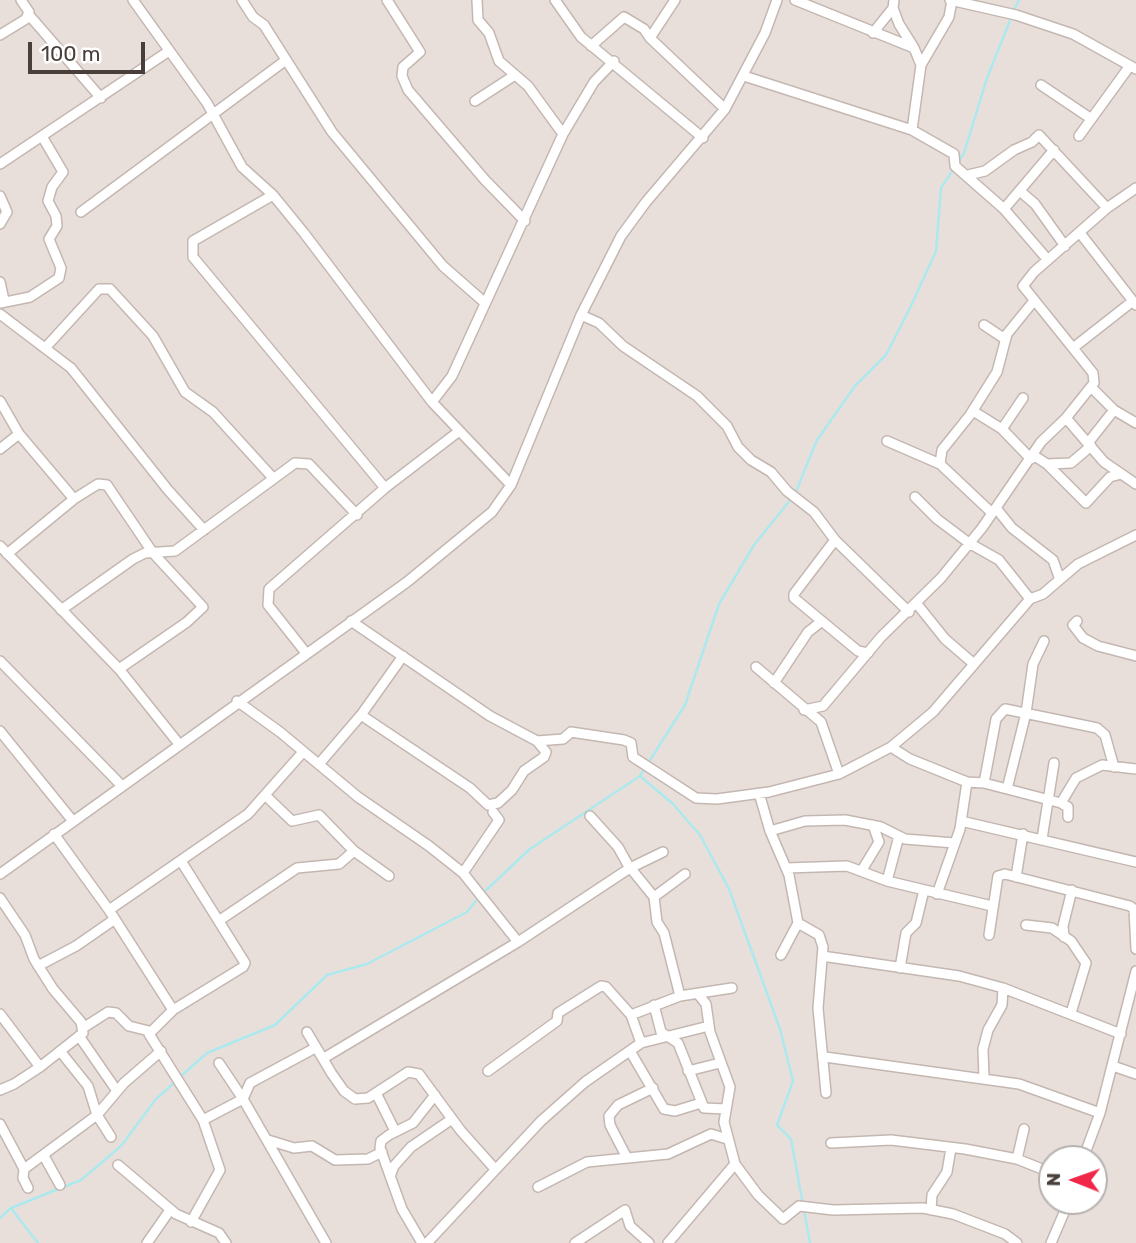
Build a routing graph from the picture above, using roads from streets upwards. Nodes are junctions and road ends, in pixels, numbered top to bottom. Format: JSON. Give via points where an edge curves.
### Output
{"nodes":[{"id":1,"x":21,"y":0,"type":"edge"},
{"id":2,"x":133,"y":0,"type":"edge"},
{"id":3,"x":387,"y":0,"type":"edge"},
{"id":4,"x":477,"y":0,"type":"edge"},
{"id":5,"x":555,"y":0,"type":"edge"},
{"id":6,"x":675,"y":0,"type":"edge"},
{"id":7,"x":777,"y":0,"type":"edge"},
{"id":8,"x":795,"y":0,"type":"edge"},
{"id":9,"x":951,"y":0,"type":"edge"},
{"id":10,"x":247,"y":2,"type":"edge"},
{"id":11,"x":894,"y":4,"type":"edge"},
{"id":12,"x":29,"y":15,"type":"junction"},
{"id":13,"x":873,"y":33,"type":"junction"},
{"id":14,"x":0,"y":35,"type":"edge"},
{"id":15,"x":650,"y":38,"type":"junction"},
{"id":16,"x":591,"y":46,"type":"junction"},
{"id":17,"x":914,"y":48,"type":"junction"},
{"id":18,"x":169,"y":51,"type":"junction"},
{"id":19,"x":286,"y":60,"type":"junction"},
{"id":20,"x":614,"y":61,"type":"junction"},
{"id":21,"x":921,"y":65,"type":"junction"},
{"id":22,"x":1133,"y":68,"type":"edge"},
{"id":23,"x":515,"y":75,"type":"junction"},
{"id":24,"x":744,"y":76,"type":"junction"},
{"id":25,"x":1041,"y":85,"type":"dead end"},
{"id":26,"x":101,"y":98,"type":"junction"},
{"id":27,"x":475,"y":101,"type":"dead end"},
{"id":28,"x":725,"y":109,"type":"junction"},
{"id":29,"x":211,"y":115,"type":"junction"},
{"id":30,"x":1090,"y":118,"type":"junction"},
{"id":31,"x":912,"y":130,"type":"junction"},
{"id":32,"x":564,"y":134,"type":"junction"},
{"id":33,"x":1079,"y":136,"type":"dead end"},
{"id":34,"x":43,"y":138,"type":"junction"},
{"id":35,"x":703,"y":138,"type":"junction"},
{"id":36,"x":1054,"y":150,"type":"junction"},
{"id":37,"x":0,"y":164,"type":"edge"},
{"id":38,"x":961,"y":171,"type":"junction"},
{"id":39,"x":1136,"y":188,"type":"edge"},
{"id":40,"x":1020,"y":191,"type":"junction"},
{"id":41,"x":272,"y":195,"type":"junction"},
{"id":42,"x":0,"y":196,"type":"edge"},
{"id":43,"x":1107,"y":208,"type":"junction"},
{"id":44,"x":1004,"y":209,"type":"junction"},
{"id":45,"x":80,"y":212,"type":"dead end"},
{"id":46,"x":525,"y":221,"type":"junction"},
{"id":47,"x":0,"y":224,"type":"edge"},
{"id":48,"x":1080,"y":233,"type":"junction"},
{"id":49,"x":1065,"y":246,"type":"junction"},
{"id":50,"x":1048,"y":260,"type":"junction"},
{"id":51,"x":0,"y":282,"type":"edge"},
{"id":52,"x":2,"y":302,"type":"edge"},
{"id":53,"x":484,"y":302,"type":"junction"},
{"id":54,"x":1033,"y":302,"type":"junction"},
{"id":55,"x":1134,"y":303,"type":"edge"},
{"id":56,"x":0,"y":314,"type":"edge"},
{"id":57,"x":581,"y":315,"type":"junction"},
{"id":58,"x":984,"y":325,"type":"dead end"},
{"id":59,"x":1005,"y":339,"type":"junction"},
{"id":60,"x":46,"y":347,"type":"junction"},
{"id":61,"x":1073,"y":348,"type":"junction"},
{"id":62,"x":1091,"y":387,"type":"junction"},
{"id":63,"x":1023,"y":398,"type":"dead end"},
{"id":64,"x":0,"y":401,"type":"edge"},
{"id":65,"x":432,"y":401,"type":"junction"},
{"id":66,"x":1114,"y":410,"type":"junction"},
{"id":67,"x":973,"y":411,"type":"junction"},
{"id":68,"x":1066,"y":418,"type":"junction"},
{"id":69,"x":1136,"y":423,"type":"edge"},
{"id":70,"x":1002,"y":429,"type":"junction"},
{"id":71,"x":458,"y":432,"type":"junction"},
{"id":72,"x":19,"y":434,"type":"junction"},
{"id":73,"x":887,"y":441,"type":"dead end"},
{"id":74,"x":1089,"y":445,"type":"junction"},
{"id":75,"x":0,"y":449,"type":"edge"},
{"id":76,"x":1032,"y":457,"type":"junction"},
{"id":77,"x":938,"y":461,"type":"junction"},
{"id":78,"x":1047,"y":464,"type":"junction"},
{"id":79,"x":1121,"y":474,"type":"junction"},
{"id":80,"x":273,"y":478,"type":"junction"},
{"id":81,"x":1136,"y":484,"type":"edge"},
{"id":82,"x":511,"y":485,"type":"junction"},
{"id":83,"x":385,"y":488,"type":"junction"},
{"id":84,"x":915,"y":496,"type":"dead end"},
{"id":85,"x":74,"y":499,"type":"junction"},
{"id":86,"x":994,"y":511,"type":"junction"},
{"id":87,"x":357,"y":514,"type":"junction"},
{"id":88,"x":204,"y":530,"type":"junction"},
{"id":89,"x":1136,"y":535,"type":"edge"},
{"id":90,"x":835,"y":540,"type":"junction"},
{"id":91,"x":969,"y":543,"type":"junction"},
{"id":92,"x":4,"y":550,"type":"edge"},
{"id":93,"x":153,"y":553,"type":"junction"},
{"id":94,"x":1059,"y":577,"type":"junction"},
{"id":95,"x":1030,"y":598,"type":"junction"},
{"id":96,"x":918,"y":604,"type":"junction"},
{"id":97,"x":61,"y":610,"type":"junction"},
{"id":98,"x":909,"y":612,"type":"junction"},
{"id":99,"x":351,"y":621,"type":"junction"},
{"id":100,"x":822,"y":621,"type":"junction"},
{"id":101,"x":1077,"y":621,"type":"dead end"},
{"id":102,"x":1044,"y":642,"type":"dead end"},
{"id":103,"x":306,"y":653,"type":"junction"},
{"id":104,"x":868,"y":653,"type":"junction"},
{"id":105,"x":403,"y":656,"type":"junction"},
{"id":106,"x":1136,"y":656,"type":"edge"},
{"id":107,"x":0,"y":661,"type":"edge"},
{"id":108,"x":974,"y":664,"type":"junction"},
{"id":109,"x":756,"y":667,"type":"dead end"},
{"id":110,"x":119,"y":669,"type":"junction"},
{"id":111,"x":774,"y":683,"type":"junction"},
{"id":112,"x":237,"y":701,"type":"junction"},
{"id":113,"x":823,"y":706,"type":"junction"},
{"id":114,"x":804,"y":709,"type":"junction"},
{"id":115,"x":1026,"y":713,"type":"junction"},
{"id":116,"x":361,"y":715,"type":"junction"},
{"id":117,"x":821,"y":722,"type":"junction"},
{"id":118,"x":0,"y":731,"type":"edge"},
{"id":119,"x":537,"y":741,"type":"junction"},
{"id":120,"x":179,"y":744,"type":"junction"},
{"id":121,"x":891,"y":747,"type":"junction"},
{"id":122,"x":303,"y":752,"type":"junction"},
{"id":123,"x":1054,"y":763,"type":"dead end"},
{"id":124,"x":319,"y":764,"type":"junction"},
{"id":125,"x":1114,"y":767,"type":"junction"},
{"id":126,"x":1136,"y":769,"type":"edge"},
{"id":127,"x":839,"y":774,"type":"junction"},
{"id":128,"x":967,"y":782,"type":"junction"},
{"id":129,"x":984,"y":783,"type":"junction"},
{"id":130,"x":122,"y":786,"type":"junction"},
{"id":131,"x":1007,"y":789,"type":"junction"},
{"id":132,"x":759,"y":793,"type":"junction"},
{"id":133,"x":265,"y":795,"type":"junction"},
{"id":134,"x":1049,"y":800,"type":"junction"},
{"id":135,"x":1061,"y":803,"type":"junction"},
{"id":136,"x":493,"y":812,"type":"dead end"},
{"id":137,"x":590,"y":816,"type":"dead end"},
{"id":138,"x":1068,"y":817,"type":"dead end"},
{"id":139,"x":72,"y":820,"type":"junction"},
{"id":140,"x":961,"y":821,"type":"junction"},
{"id":141,"x":873,"y":825,"type":"junction"},
{"id":142,"x":770,"y":831,"type":"junction"},
{"id":143,"x":54,"y":834,"type":"junction"},
{"id":144,"x":1023,"y":834,"type":"junction"},
{"id":145,"x":899,"y":836,"type":"junction"},
{"id":146,"x":1042,"y":839,"type":"junction"},
{"id":147,"x":954,"y":843,"type":"junction"},
{"id":148,"x":354,"y":851,"type":"junction"},
{"id":149,"x":663,"y":852,"type":"dead end"},
{"id":150,"x":1135,"y":859,"type":"edge"},
{"id":151,"x":181,"y":861,"type":"junction"},
{"id":152,"x":630,"y":867,"type":"junction"},
{"id":153,"x":786,"y":868,"type":"junction"},
{"id":154,"x":862,"y":870,"type":"junction"},
{"id":155,"x":463,"y":873,"type":"junction"},
{"id":156,"x":0,"y":874,"type":"edge"},
{"id":157,"x":685,"y":874,"type":"dead end"},
{"id":158,"x":389,"y":876,"type":"dead end"},
{"id":159,"x":1016,"y":877,"type":"junction"},
{"id":160,"x":887,"y":881,"type":"junction"},
{"id":161,"x":924,"y":890,"type":"junction"},
{"id":162,"x":1072,"y":890,"type":"junction"},
{"id":163,"x":937,"y":894,"type":"junction"},
{"id":164,"x":654,"y":897,"type":"junction"},
{"id":165,"x":0,"y":898,"type":"edge"},
{"id":166,"x":992,"y":906,"type":"junction"},
{"id":167,"x":109,"y":910,"type":"junction"},
{"id":168,"x":115,"y":919,"type":"junction"},
{"id":169,"x":220,"y":920,"type":"junction"},
{"id":170,"x":1026,"y":925,"type":"dead end"},
{"id":171,"x":799,"y":927,"type":"junction"},
{"id":172,"x":989,"y":935,"type":"dead end"},
{"id":173,"x":1064,"y":937,"type":"junction"},
{"id":174,"x":518,"y":942,"type":"junction"},
{"id":175,"x":1136,"y":949,"type":"edge"},
{"id":176,"x":781,"y":955,"type":"dead end"},
{"id":177,"x":822,"y":956,"type":"junction"},
{"id":178,"x":38,"y":965,"type":"junction"},
{"id":179,"x":900,"y":968,"type":"junction"},
{"id":180,"x":1136,"y":971,"type":"edge"},
{"id":181,"x":732,"y":988,"type":"dead end"},
{"id":182,"x":1003,"y":988,"type":"junction"},
{"id":183,"x":1134,"y":989,"type":"edge"},
{"id":184,"x":698,"y":994,"type":"junction"},
{"id":185,"x":680,"y":996,"type":"junction"},
{"id":186,"x":654,"y":1005,"type":"junction"},
{"id":187,"x":173,"y":1010,"type":"junction"},
{"id":188,"x":1071,"y":1013,"type":"junction"},
{"id":189,"x":0,"y":1014,"type":"edge"},
{"id":190,"x":631,"y":1015,"type":"junction"},
{"id":191,"x":709,"y":1026,"type":"junction"},
{"id":192,"x":149,"y":1031,"type":"junction"},
{"id":193,"x":81,"y":1032,"type":"junction"},
{"id":194,"x":307,"y":1032,"type":"dead end"},
{"id":195,"x":1121,"y":1034,"type":"junction"},
{"id":196,"x":666,"y":1037,"type":"junction"},
{"id":197,"x":640,"y":1043,"type":"junction"},
{"id":198,"x":315,"y":1048,"type":"junction"},
{"id":199,"x":60,"y":1051,"type":"junction"},
{"id":200,"x":161,"y":1051,"type":"junction"},
{"id":201,"x":630,"y":1051,"type":"junction"},
{"id":202,"x":825,"y":1057,"type":"junction"},
{"id":203,"x":324,"y":1058,"type":"junction"},
{"id":204,"x":219,"y":1063,"type":"dead end"},
{"id":205,"x":720,"y":1063,"type":"junction"},
{"id":206,"x":1112,"y":1066,"type":"junction"},
{"id":207,"x":40,"y":1067,"type":"junction"},
{"id":208,"x":488,"y":1071,"type":"dead end"},
{"id":209,"x":688,"y":1071,"type":"junction"},
{"id":210,"x":1136,"y":1074,"type":"edge"},
{"id":211,"x":984,"y":1079,"type":"junction"},
{"id":212,"x":653,"y":1088,"type":"junction"},
{"id":213,"x":0,"y":1090,"type":"edge"},
{"id":214,"x":117,"y":1091,"type":"junction"},
{"id":215,"x":376,"y":1093,"type":"junction"},
{"id":216,"x":826,"y":1093,"type":"dead end"},
{"id":217,"x":435,"y":1095,"type":"junction"},
{"id":218,"x":243,"y":1099,"type":"junction"},
{"id":219,"x":701,"y":1103,"type":"junction"},
{"id":220,"x":726,"y":1109,"type":"junction"},
{"id":221,"x":1100,"y":1113,"type":"junction"},
{"id":222,"x":97,"y":1115,"type":"junction"},
{"id":223,"x":452,"y":1119,"type":"junction"},
{"id":224,"x":203,"y":1120,"type":"junction"},
{"id":225,"x":0,"y":1124,"type":"edge"},
{"id":226,"x":1024,"y":1129,"type":"dead end"},
{"id":227,"x":395,"y":1131,"type":"junction"},
{"id":228,"x":111,"y":1137,"type":"dead end"},
{"id":229,"x":726,"y":1139,"type":"junction"},
{"id":230,"x":268,"y":1140,"type":"junction"},
{"id":231,"x":831,"y":1143,"type":"dead end"},
{"id":232,"x":1088,"y":1145,"type":"edge"},
{"id":233,"x":951,"y":1147,"type":"junction"},
{"id":234,"x":382,"y":1152,"type":"junction"},
{"id":235,"x":44,"y":1156,"type":"junction"},
{"id":236,"x":626,"y":1156,"type":"junction"},
{"id":237,"x":1017,"y":1159,"type":"junction"},
{"id":238,"x":734,"y":1164,"type":"junction"},
{"id":239,"x":118,"y":1165,"type":"dead end"},
{"id":240,"x":1038,"y":1167,"type":"edge"},
{"id":241,"x":24,"y":1169,"type":"junction"},
{"id":242,"x":495,"y":1169,"type":"junction"},
{"id":243,"x":391,"y":1176,"type":"junction"},
{"id":244,"x":60,"y":1185,"type":"dead end"},
{"id":245,"x":538,"y":1187,"type":"dead end"},
{"id":246,"x":28,"y":1188,"type":"dead end"},
{"id":247,"x":170,"y":1210,"type":"junction"},
{"id":248,"x":931,"y":1210,"type":"junction"},
{"id":249,"x":1063,"y":1215,"type":"edge"},
{"id":250,"x":191,"y":1222,"type":"junction"},
{"id":251,"x":679,"y":1231,"type":"junction"},
{"id":252,"x":1053,"y":1240,"type":"edge"},
{"id":253,"x":147,"y":1243,"type":"edge"},
{"id":254,"x":226,"y":1243,"type":"edge"},
{"id":255,"x":326,"y":1243,"type":"edge"},
{"id":256,"x":424,"y":1243,"type":"edge"},
{"id":257,"x":575,"y":1243,"type":"edge"},
{"id":258,"x":649,"y":1243,"type":"edge"},
{"id":259,"x":668,"y":1243,"type":"edge"},
{"id":260,"x":681,"y":1243,"type":"edge"},
{"id":261,"x":1017,"y":1243,"type":"edge"},
{"id":262,"x":1065,"y":1243,"type":"edge"}],
"edges":[{"from":1,"to":12,"type":"street"},
{"from":2,"to":18,"type":"street"},
{"from":3,"to":46,"type":"street","via":[[420,52],[403,67],[408,90]]},
{"from":4,"to":23,"type":"street","via":[[478,20],[489,33],[499,61]]},
{"from":5,"to":16,"type":"street"},
{"from":6,"to":15,"type":"street"},
{"from":7,"to":24,"type":"street"},
{"from":8,"to":13,"type":"street"},
{"from":9,"to":21,"type":"street","via":[[949,17]]},
{"from":9,"to":22,"type":"street","via":[[1073,34]]},
{"from":10,"to":19,"type":"street"},
{"from":11,"to":13,"type":"street"},
{"from":11,"to":17,"type":"street"},
{"from":12,"to":14,"type":"street"},
{"from":12,"to":26,"type":"street"},
{"from":13,"to":17,"type":"street"},
{"from":15,"to":16,"type":"street","via":[[624,17]]},
{"from":15,"to":28,"type":"street"},
{"from":16,"to":20,"type":"street"},
{"from":17,"to":21,"type":"street"},
{"from":18,"to":26,"type":"street"},
{"from":18,"to":29,"type":"street"},
{"from":19,"to":29,"type":"street"},
{"from":19,"to":53,"type":"street","via":[[350,155],[443,266]]},
{"from":20,"to":32,"type":"street","via":[[594,82]]},
{"from":20,"to":35,"type":"street"},
{"from":21,"to":31,"type":"street"},
{"from":22,"to":30,"type":"street"},
{"from":23,"to":27,"type":"street"},
{"from":23,"to":32,"type":"street"},
{"from":24,"to":28,"type":"street"},
{"from":24,"to":31,"type":"street"},
{"from":25,"to":30,"type":"street"},
{"from":26,"to":34,"type":"street"},
{"from":28,"to":35,"type":"street"},
{"from":29,"to":41,"type":"street","via":[[242,167]]},
{"from":29,"to":45,"type":"street"},
{"from":30,"to":33,"type":"street"},
{"from":31,"to":38,"type":"street","via":[[954,154]]},
{"from":32,"to":46,"type":"street"},
{"from":34,"to":37,"type":"street"},
{"from":34,"to":52,"type":"street","via":[[64,172],[48,201],[56,216],[57,226],[49,239],[61,268],[59,278],[30,298]]},
{"from":35,"to":57,"type":"street","via":[[621,236]]},
{"from":36,"to":38,"type":"street","via":[[1039,135],[985,171]]},
{"from":36,"to":40,"type":"street"},
{"from":36,"to":43,"type":"street"},
{"from":38,"to":44,"type":"street"},
{"from":39,"to":43,"type":"street"},
{"from":40,"to":44,"type":"street"},
{"from":40,"to":49,"type":"street"},
{"from":41,"to":65,"type":"street"},
{"from":41,"to":83,"type":"street","via":[[193,241],[193,257]]},
{"from":42,"to":47,"type":"street","via":[[7,212]]},
{"from":43,"to":48,"type":"street"},
{"from":44,"to":50,"type":"street"},
{"from":46,"to":53,"type":"street"},
{"from":48,"to":49,"type":"street"},
{"from":48,"to":55,"type":"street"},
{"from":49,"to":50,"type":"street"},
{"from":50,"to":54,"type":"street","via":[[1023,286]]},
{"from":51,"to":52,"type":"street"},
{"from":53,"to":65,"type":"street","via":[[452,376]]},
{"from":54,"to":59,"type":"street"},
{"from":54,"to":61,"type":"street"},
{"from":55,"to":61,"type":"street"},
{"from":56,"to":60,"type":"street"},
{"from":57,"to":82,"type":"street"},
{"from":57,"to":90,"type":"street","via":[[599,323],[622,346],[697,396],[727,426],[738,447],[814,512]]},
{"from":58,"to":59,"type":"street"},
{"from":59,"to":67,"type":"street","via":[[997,372]]},
{"from":60,"to":80,"type":"street","via":[[99,289],[110,289],[153,336],[185,392],[213,412]]},
{"from":60,"to":88,"type":"street","via":[[71,368]]},
{"from":61,"to":62,"type":"street","via":[[1093,373]]},
{"from":62,"to":66,"type":"street"},
{"from":62,"to":68,"type":"street"},
{"from":63,"to":70,"type":"street"},
{"from":64,"to":72,"type":"street"},
{"from":65,"to":71,"type":"street"},
{"from":66,"to":69,"type":"street"},
{"from":66,"to":74,"type":"street"},
{"from":67,"to":70,"type":"street"},
{"from":67,"to":77,"type":"street"},
{"from":68,"to":74,"type":"street"},
{"from":68,"to":76,"type":"street"},
{"from":70,"to":76,"type":"street"},
{"from":71,"to":82,"type":"street"},
{"from":71,"to":83,"type":"street"},
{"from":72,"to":75,"type":"street"},
{"from":72,"to":85,"type":"street"},
{"from":73,"to":77,"type":"street"},
{"from":74,"to":78,"type":"street","via":[[1071,463]]},
{"from":74,"to":79,"type":"street"},
{"from":76,"to":78,"type":"street"},
{"from":76,"to":86,"type":"street"},
{"from":77,"to":86,"type":"street"},
{"from":78,"to":79,"type":"street","via":[[1086,503],[1110,477]]},
{"from":79,"to":81,"type":"street"},
{"from":80,"to":87,"type":"street","via":[[295,463],[309,464]]},
{"from":80,"to":88,"type":"street"},
{"from":82,"to":99,"type":"street","via":[[472,531]]},
{"from":83,"to":87,"type":"street"},
{"from":84,"to":91,"type":"street"},
{"from":85,"to":92,"type":"street"},
{"from":85,"to":93,"type":"street","via":[[98,484],[107,485]]},
{"from":86,"to":91,"type":"street"},
{"from":86,"to":94,"type":"street","via":[[1053,560]]},
{"from":87,"to":103,"type":"street","via":[[268,589],[268,605]]},
{"from":88,"to":93,"type":"street","via":[[175,551]]},
{"from":89,"to":94,"type":"street"},
{"from":90,"to":98,"type":"street"},
{"from":90,"to":100,"type":"street","via":[[794,594]]},
{"from":91,"to":95,"type":"street","via":[[999,560]]},
{"from":91,"to":96,"type":"street"},
{"from":92,"to":97,"type":"street"},
{"from":93,"to":97,"type":"street","via":[[133,559]]},
{"from":93,"to":110,"type":"street","via":[[203,607]]},
{"from":94,"to":95,"type":"street","via":[[1043,594]]},
{"from":95,"to":108,"type":"street"},
{"from":96,"to":98,"type":"street"},
{"from":96,"to":108,"type":"street"},
{"from":97,"to":110,"type":"street"},
{"from":98,"to":104,"type":"street"},
{"from":99,"to":103,"type":"street"},
{"from":99,"to":105,"type":"street"},
{"from":100,"to":104,"type":"street","via":[[858,651]]},
{"from":100,"to":111,"type":"street","via":[[808,632]]},
{"from":101,"to":106,"type":"street","via":[[1073,625],[1083,638]]},
{"from":102,"to":115,"type":"street","via":[[1033,664]]},
{"from":103,"to":112,"type":"street"},
{"from":104,"to":113,"type":"street"},
{"from":105,"to":116,"type":"street"},
{"from":105,"to":119,"type":"street","via":[[490,716]]},
{"from":107,"to":130,"type":"street"},
{"from":108,"to":121,"type":"street","via":[[933,712]]},
{"from":109,"to":111,"type":"street"},
{"from":110,"to":120,"type":"street"},
{"from":111,"to":114,"type":"street"},
{"from":112,"to":120,"type":"street"},
{"from":112,"to":122,"type":"street"},
{"from":113,"to":114,"type":"street"},
{"from":113,"to":117,"type":"street"},
{"from":114,"to":117,"type":"street"},
{"from":115,"to":125,"type":"street","via":[[1097,728],[1105,735]]},
{"from":115,"to":129,"type":"street","via":[[1006,709],[999,715]]},
{"from":115,"to":131,"type":"street"},
{"from":116,"to":119,"type":"street","via":[[488,805],[498,803],[524,771],[544,757]]},
{"from":116,"to":124,"type":"street"},
{"from":117,"to":127,"type":"street"},
{"from":118,"to":139,"type":"street"},
{"from":119,"to":132,"type":"street","via":[[563,739],[571,732],[624,740],[631,743],[633,757],[692,797]]},
{"from":120,"to":130,"type":"street"},
{"from":121,"to":127,"type":"street"},
{"from":121,"to":128,"type":"street"},
{"from":122,"to":124,"type":"street"},
{"from":122,"to":133,"type":"street"},
{"from":123,"to":134,"type":"street"},
{"from":124,"to":155,"type":"street"},
{"from":125,"to":126,"type":"street"},
{"from":125,"to":135,"type":"street","via":[[1102,765],[1076,778]]},
{"from":127,"to":132,"type":"street"},
{"from":128,"to":129,"type":"street"},
{"from":128,"to":140,"type":"street"},
{"from":129,"to":131,"type":"street"},
{"from":130,"to":139,"type":"street"},
{"from":131,"to":134,"type":"street"},
{"from":132,"to":142,"type":"street"},
{"from":133,"to":148,"type":"street","via":[[292,821],[319,816]]},
{"from":133,"to":151,"type":"street","via":[[248,814]]},
{"from":134,"to":135,"type":"street"},
{"from":134,"to":146,"type":"street"},
{"from":135,"to":138,"type":"street","via":[[1068,807]]},
{"from":136,"to":155,"type":"street","via":[[499,820]]},
{"from":137,"to":152,"type":"street","via":[[618,846]]},
{"from":139,"to":143,"type":"street"},
{"from":140,"to":144,"type":"street"},
{"from":140,"to":147,"type":"street"},
{"from":141,"to":142,"type":"street","via":[[805,821]]},
{"from":141,"to":145,"type":"street"},
{"from":141,"to":154,"type":"street","via":[[879,842]]},
{"from":142,"to":153,"type":"street"},
{"from":143,"to":156,"type":"street"},
{"from":143,"to":167,"type":"street"},
{"from":144,"to":146,"type":"street"},
{"from":144,"to":159,"type":"street"},
{"from":145,"to":147,"type":"street"},
{"from":145,"to":160,"type":"street"},
{"from":146,"to":150,"type":"street"},
{"from":147,"to":163,"type":"street"},
{"from":148,"to":158,"type":"street"},
{"from":148,"to":169,"type":"street","via":[[339,864],[297,868]]},
{"from":149,"to":152,"type":"street"},
{"from":151,"to":167,"type":"street"},
{"from":151,"to":169,"type":"street"},
{"from":152,"to":164,"type":"street"},
{"from":152,"to":174,"type":"street"},
{"from":153,"to":154,"type":"street","via":[[847,866]]},
{"from":153,"to":171,"type":"street"},
{"from":154,"to":160,"type":"street"},
{"from":155,"to":174,"type":"street"},
{"from":157,"to":164,"type":"street"},
{"from":159,"to":162,"type":"street"},
{"from":159,"to":166,"type":"street","via":[[998,876]]},
{"from":160,"to":161,"type":"street"},
{"from":161,"to":163,"type":"street"},
{"from":161,"to":179,"type":"street","via":[[916,923],[905,933]]},
{"from":162,"to":173,"type":"street"},
{"from":162,"to":175,"type":"street","via":[[1134,909]]},
{"from":163,"to":166,"type":"street"},
{"from":164,"to":185,"type":"street"},
{"from":165,"to":178,"type":"street"},
{"from":166,"to":172,"type":"street"},
{"from":167,"to":168,"type":"street"},
{"from":168,"to":178,"type":"street"},
{"from":168,"to":187,"type":"street"},
{"from":169,"to":187,"type":"street","via":[[244,965]]},
{"from":170,"to":173,"type":"street","via":[[1052,928]]},
{"from":171,"to":176,"type":"street"},
{"from":171,"to":177,"type":"street","via":[[819,935]]},
{"from":173,"to":188,"type":"street","via":[[1086,963]]},
{"from":174,"to":203,"type":"street"},
{"from":177,"to":179,"type":"street"},
{"from":177,"to":202,"type":"street","via":[[818,1008]]},
{"from":178,"to":193,"type":"street"},
{"from":179,"to":182,"type":"street"},
{"from":180,"to":183,"type":"street"},
{"from":181,"to":184,"type":"street"},
{"from":182,"to":188,"type":"street"},
{"from":182,"to":211,"type":"street","via":[[1002,1005],[983,1049]]},
{"from":183,"to":195,"type":"street"},
{"from":184,"to":185,"type":"street"},
{"from":184,"to":191,"type":"street","via":[[706,1004]]},
{"from":185,"to":186,"type":"street"},
{"from":186,"to":190,"type":"street"},
{"from":186,"to":196,"type":"street"},
{"from":187,"to":192,"type":"street"},
{"from":188,"to":195,"type":"street"},
{"from":189,"to":207,"type":"street"},
{"from":190,"to":197,"type":"street"},
{"from":190,"to":208,"type":"street","via":[[606,987],[596,988]]},
{"from":191,"to":196,"type":"street"},
{"from":191,"to":205,"type":"street"},
{"from":192,"to":193,"type":"street","via":[[129,1026],[116,1013],[108,1012]]},
{"from":192,"to":200,"type":"street"},
{"from":193,"to":199,"type":"street"},
{"from":193,"to":214,"type":"street"},
{"from":194,"to":198,"type":"street"},
{"from":195,"to":206,"type":"street"},
{"from":196,"to":197,"type":"street"},
{"from":196,"to":209,"type":"street","via":[[678,1043]]},
{"from":197,"to":201,"type":"street"},
{"from":198,"to":203,"type":"street"},
{"from":198,"to":218,"type":"street","via":[[250,1083]]},
{"from":199,"to":207,"type":"street"},
{"from":199,"to":222,"type":"street","via":[[88,1086]]},
{"from":200,"to":214,"type":"street"},
{"from":200,"to":224,"type":"street"},
{"from":201,"to":212,"type":"street"},
{"from":201,"to":242,"type":"street","via":[[567,1098]]},
{"from":202,"to":211,"type":"street"},
{"from":202,"to":216,"type":"street"},
{"from":203,"to":215,"type":"street","via":[[344,1091],[355,1099],[361,1101]]},
{"from":204,"to":218,"type":"street"},
{"from":205,"to":209,"type":"street"},
{"from":205,"to":220,"type":"street","via":[[730,1087]]},
{"from":206,"to":210,"type":"street"},
{"from":206,"to":221,"type":"street"},
{"from":207,"to":213,"type":"street"},
{"from":209,"to":219,"type":"street"},
{"from":211,"to":221,"type":"street","via":[[1019,1084]]},
{"from":212,"to":219,"type":"street","via":[[669,1111]]},
{"from":212,"to":236,"type":"street","via":[[618,1105],[609,1116]]},
{"from":214,"to":222,"type":"street"},
{"from":215,"to":217,"type":"street","via":[[415,1072]]},
{"from":215,"to":227,"type":"street"},
{"from":217,"to":223,"type":"street"},
{"from":217,"to":227,"type":"street","via":[[413,1123]]},
{"from":218,"to":224,"type":"street"},
{"from":218,"to":230,"type":"street"},
{"from":219,"to":220,"type":"street","via":[[709,1110]]},
{"from":220,"to":229,"type":"street"},
{"from":221,"to":232,"type":"street"},
{"from":222,"to":228,"type":"street"},
{"from":222,"to":235,"type":"street"},
{"from":223,"to":242,"type":"street"},
{"from":223,"to":243,"type":"street","via":[[411,1147]]},
{"from":224,"to":250,"type":"street","via":[[220,1170]]},
{"from":225,"to":241,"type":"street"},
{"from":226,"to":237,"type":"street"},
{"from":227,"to":234,"type":"street","via":[[381,1141]]},
{"from":229,"to":236,"type":"street","via":[[711,1134],[668,1154]]},
{"from":229,"to":238,"type":"street"},
{"from":230,"to":234,"type":"street","via":[[294,1148],[312,1146],[335,1160],[368,1159]]},
{"from":230,"to":255,"type":"street"},
{"from":231,"to":233,"type":"street","via":[[891,1140]]},
{"from":233,"to":237,"type":"street"},
{"from":233,"to":248,"type":"street","via":[[947,1172],[932,1195]]},
{"from":234,"to":243,"type":"street"},
{"from":235,"to":241,"type":"street"},
{"from":235,"to":244,"type":"street"},
{"from":236,"to":245,"type":"street","via":[[587,1162]]},
{"from":237,"to":240,"type":"street"},
{"from":238,"to":248,"type":"street","via":[[783,1219],[799,1206]]},
{"from":238,"to":251,"type":"street"},
{"from":239,"to":247,"type":"street"},
{"from":241,"to":246,"type":"street"},
{"from":242,"to":256,"type":"street"},
{"from":243,"to":256,"type":"street","via":[[402,1209]]},
{"from":247,"to":250,"type":"street"},
{"from":247,"to":253,"type":"street"},
{"from":248,"to":261,"type":"street","via":[[953,1214]]},
{"from":249,"to":252,"type":"street"},
{"from":250,"to":254,"type":"street","via":[[219,1233]]},
{"from":251,"to":259,"type":"street"},
{"from":251,"to":260,"type":"street"},
{"from":252,"to":262,"type":"street"},
{"from":257,"to":258,"type":"street","via":[[625,1210],[630,1226]]}]}
